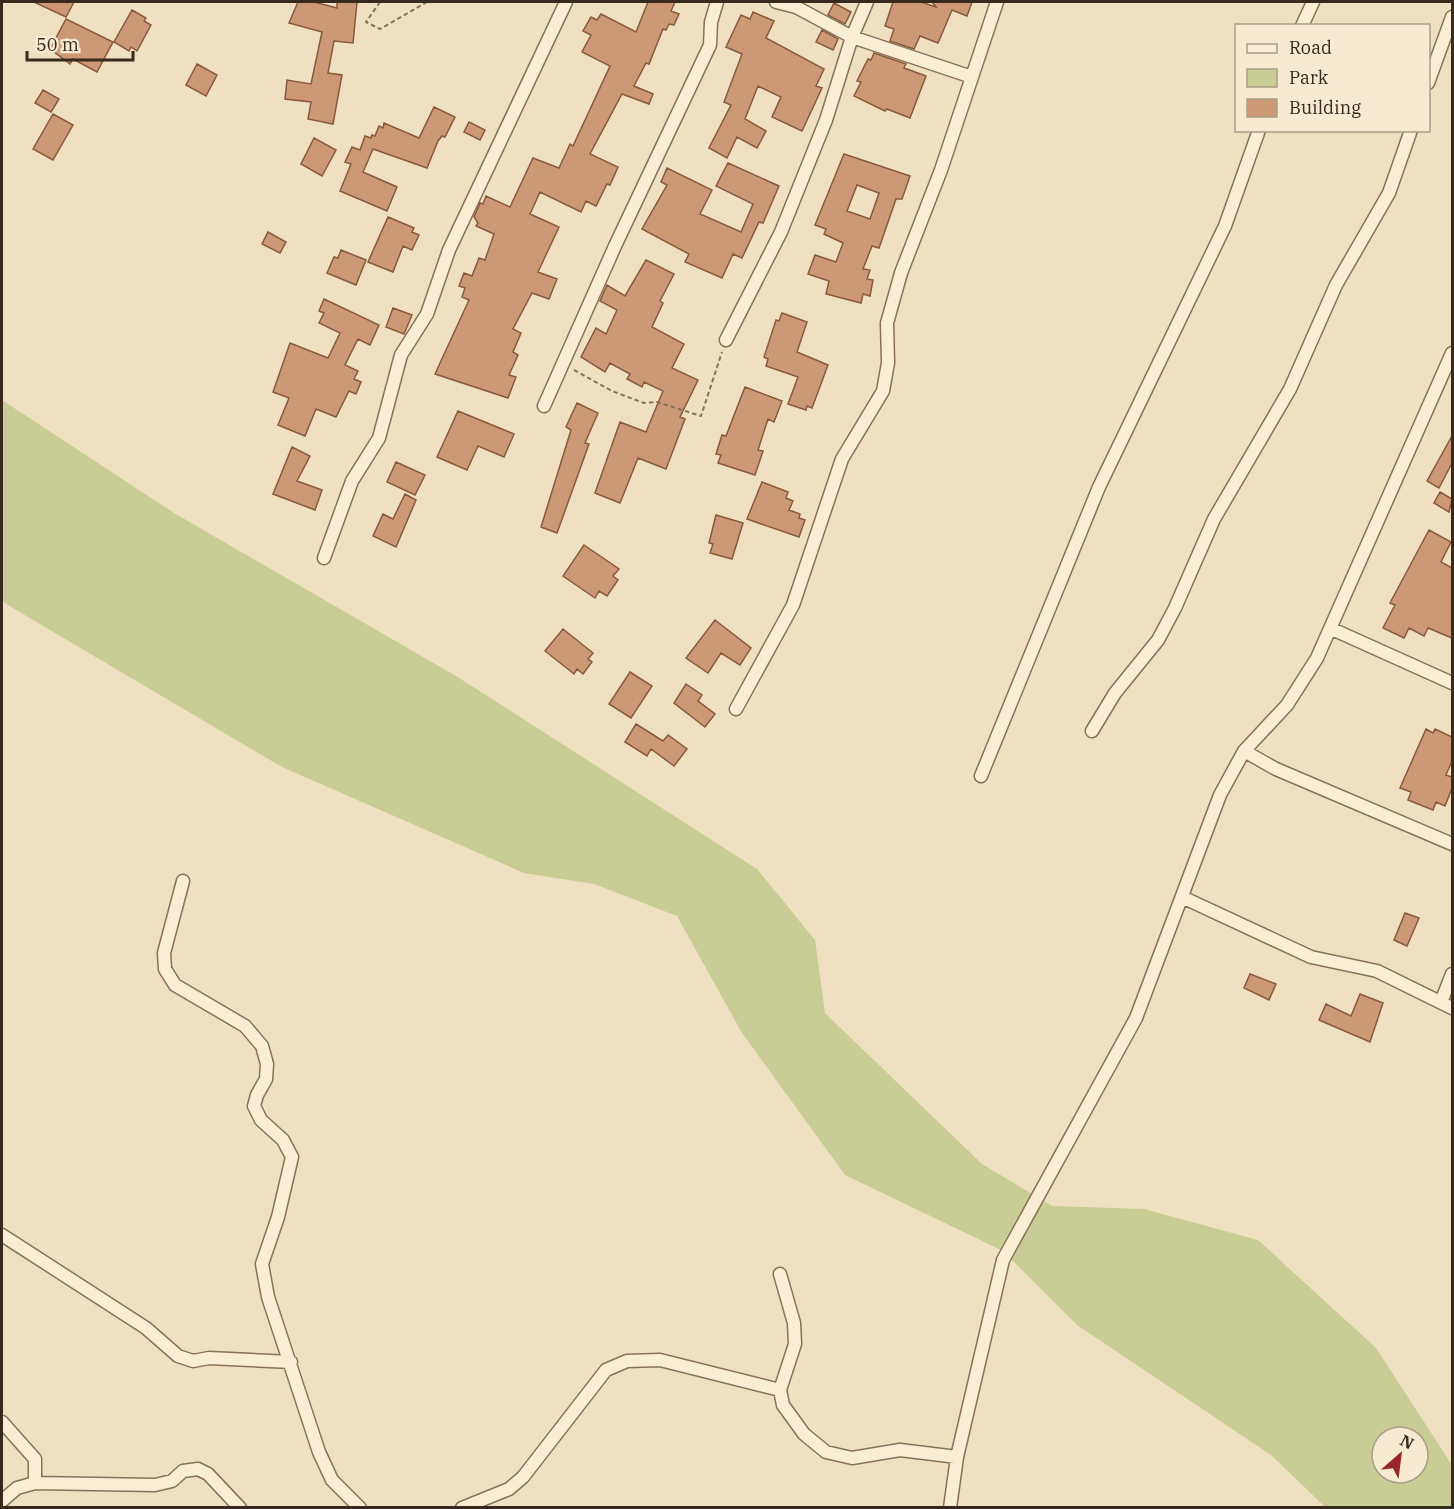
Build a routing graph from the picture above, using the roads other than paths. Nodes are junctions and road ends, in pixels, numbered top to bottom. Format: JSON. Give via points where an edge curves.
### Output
{"nodes":[{"id":1,"x":566,"y":2,"type":"edge"},
{"id":2,"x":717,"y":2,"type":"edge"},
{"id":3,"x":776,"y":2,"type":"edge"},
{"id":4,"x":867,"y":2,"type":"edge"},
{"id":5,"x":997,"y":2,"type":"edge"},
{"id":6,"x":1313,"y":2,"type":"edge"},
{"id":7,"x":1452,"y":17,"type":"edge"},
{"id":8,"x":1303,"y":24,"type":"edge"},
{"id":9,"x":852,"y":37,"type":"junction"},
{"id":10,"x":972,"y":77,"type":"junction"},
{"id":11,"x":1430,"y":78,"type":"edge"},
{"id":12,"x":1258,"y":132,"type":"edge"},
{"id":13,"x":1410,"y":132,"type":"edge"},
{"id":14,"x":726,"y":340,"type":"road end"},
{"id":15,"x":1452,"y":354,"type":"edge"},
{"id":16,"x":544,"y":406,"type":"dead end"},
{"id":17,"x":324,"y":558,"type":"dead end"},
{"id":18,"x":1332,"y":629,"type":"junction"},
{"id":19,"x":1452,"y":683,"type":"edge"},
{"id":20,"x":735,"y":709,"type":"dead end"},
{"id":21,"x":1092,"y":731,"type":"dead end"},
{"id":22,"x":1244,"y":752,"type":"junction"},
{"id":23,"x":981,"y":776,"type":"dead end"},
{"id":24,"x":1452,"y":844,"type":"edge"},
{"id":25,"x":183,"y":881,"type":"dead end"},
{"id":26,"x":1182,"y":897,"type":"junction"},
{"id":27,"x":1452,"y":974,"type":"edge"},
{"id":28,"x":1440,"y":1002,"type":"junction"},
{"id":29,"x":1452,"y":1008,"type":"edge"},
{"id":30,"x":2,"y":1235,"type":"edge"},
{"id":31,"x":780,"y":1274,"type":"dead end"},
{"id":32,"x":291,"y":1362,"type":"junction"},
{"id":33,"x":780,"y":1390,"type":"junction"},
{"id":34,"x":2,"y":1422,"type":"edge"},
{"id":35,"x":957,"y":1457,"type":"junction"},
{"id":36,"x":35,"y":1484,"type":"junction"},
{"id":37,"x":2,"y":1502,"type":"edge"},
{"id":38,"x":240,"y":1508,"type":"edge"},
{"id":39,"x":360,"y":1508,"type":"edge"},
{"id":40,"x":462,"y":1508,"type":"edge"},
{"id":41,"x":950,"y":1508,"type":"edge"}],
"edges":[{"from":1,"to":17,"type":"street","via":[[449,250],[427,314],[401,355],[379,438],[352,481]]},
{"from":2,"to":16,"type":"street","via":[[710,45]]},
{"from":3,"to":9,"type":"street"},
{"from":4,"to":9,"type":"street"},
{"from":5,"to":10,"type":"street"},
{"from":6,"to":8,"type":"street"},
{"from":7,"to":11,"type":"street"},
{"from":9,"to":10,"type":"street"},
{"from":9,"to":14,"type":"street","via":[[826,120],[781,232]]},
{"from":10,"to":20,"type":"street","via":[[901,273],[887,323],[888,363],[883,391],[842,459],[793,605]]},
{"from":12,"to":23,"type":"street","via":[[1225,226],[1099,487]]},
{"from":13,"to":21,"type":"street","via":[[1389,193],[1335,285],[1290,389],[1214,519],[1158,640],[1115,693]]},
{"from":15,"to":18,"type":"street"},
{"from":18,"to":19,"type":"street"},
{"from":18,"to":22,"type":"street","via":[[1287,705]]},
{"from":22,"to":24,"type":"street"},
{"from":22,"to":26,"type":"street","via":[[1220,795]]},
{"from":25,"to":32,"type":"street","via":[[164,953],[165,969],[175,985],[245,1026],[262,1046],[267,1078],[254,1106],[261,1120],[284,1140],[292,1157],[262,1264],[268,1297]]},
{"from":26,"to":28,"type":"street","via":[[1311,957],[1377,971]]},
{"from":26,"to":35,"type":"street","via":[[1136,1018],[1003,1260]]},
{"from":27,"to":28,"type":"street"},
{"from":28,"to":29,"type":"street"},
{"from":30,"to":32,"type":"street","via":[[146,1328],[178,1356],[193,1361],[209,1358]]},
{"from":31,"to":33,"type":"street","via":[[794,1323],[795,1344]]},
{"from":32,"to":39,"type":"street","via":[[319,1452],[332,1480]]},
{"from":33,"to":35,"type":"street","via":[[783,1405],[804,1434],[826,1452],[852,1458],[900,1450]]},
{"from":33,"to":40,"type":"street","via":[[660,1360],[627,1361],[606,1370],[524,1477],[509,1489]]},
{"from":34,"to":36,"type":"street","via":[[34,1459]]},
{"from":35,"to":41,"type":"street"},
{"from":36,"to":37,"type":"street","via":[[17,1488]]},
{"from":36,"to":38,"type":"street","via":[[155,1485],[172,1481],[183,1471],[198,1469],[208,1474]]}]}
